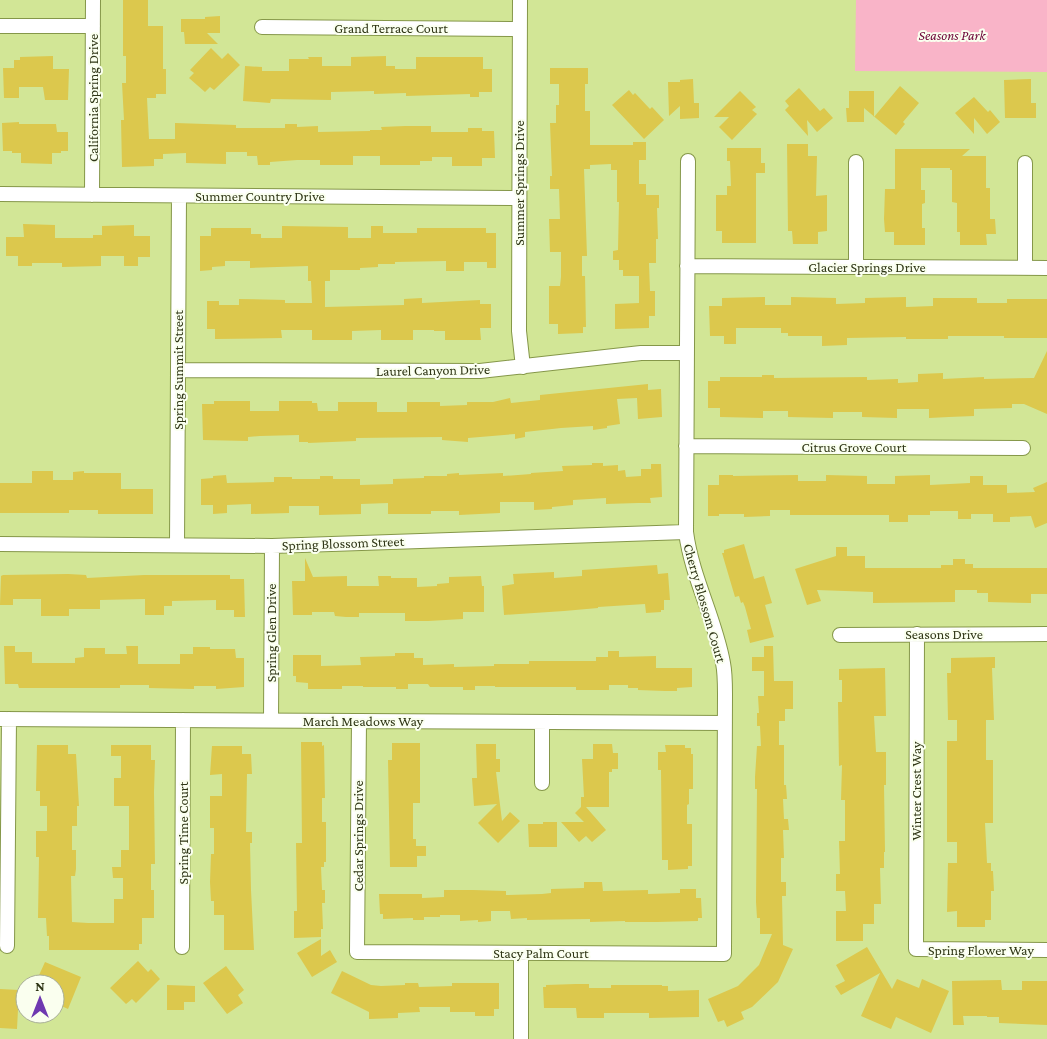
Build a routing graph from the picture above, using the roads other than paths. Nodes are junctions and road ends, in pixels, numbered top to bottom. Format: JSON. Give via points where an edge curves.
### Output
{"nodes":[{"id":1,"x":93,"y":0,"type":"edge"},
{"id":2,"x":520,"y":0,"type":"edge"},
{"id":3,"x":0,"y":26,"type":"edge"},
{"id":4,"x":93,"y":26,"type":"junction"},
{"id":5,"x":262,"y":27,"type":"dead end"},
{"id":6,"x":520,"y":29,"type":"junction"},
{"id":7,"x":688,"y":161,"type":"dead end"},
{"id":8,"x":856,"y":162,"type":"dead end"},
{"id":9,"x":1025,"y":163,"type":"dead end"},
{"id":10,"x":0,"y":194,"type":"edge"},
{"id":11,"x":92,"y":195,"type":"junction"},
{"id":12,"x":179,"y":196,"type":"junction"},
{"id":13,"x":519,"y":198,"type":"junction"},
{"id":14,"x":687,"y":266,"type":"junction"},
{"id":15,"x":856,"y":267,"type":"junction"},
{"id":16,"x":1025,"y":268,"type":"junction"},
{"id":17,"x":1047,"y":268,"type":"edge"},
{"id":18,"x":686,"y":353,"type":"junction"},
{"id":19,"x":523,"y":367,"type":"junction"},
{"id":20,"x":178,"y":370,"type":"junction"},
{"id":21,"x":686,"y":446,"type":"junction"},
{"id":22,"x":1023,"y":448,"type":"dead end"},
{"id":23,"x":686,"y":532,"type":"junction"},
{"id":24,"x":0,"y":544,"type":"edge"},
{"id":25,"x":177,"y":545,"type":"junction"},
{"id":26,"x":272,"y":546,"type":"junction"},
{"id":27,"x":840,"y":634,"type":"dead end"},
{"id":28,"x":917,"y":634,"type":"junction"},
{"id":29,"x":1047,"y":634,"type":"edge"},
{"id":30,"x":4,"y":719,"type":"edge"},
{"id":31,"x":183,"y":720,"type":"junction"},
{"id":32,"x":271,"y":720,"type":"junction"},
{"id":33,"x":358,"y":721,"type":"junction"},
{"id":34,"x":542,"y":722,"type":"junction"},
{"id":35,"x":725,"y":723,"type":"junction"},
{"id":36,"x":542,"y":783,"type":"dead end"},
{"id":37,"x":7,"y":946,"type":"dead end"},
{"id":38,"x":182,"y":947,"type":"dead end"},
{"id":39,"x":916,"y":949,"type":"joint"},
{"id":40,"x":1047,"y":950,"type":"edge"},
{"id":41,"x":357,"y":952,"type":"joint"},
{"id":42,"x":522,"y":953,"type":"junction"},
{"id":43,"x":724,"y":954,"type":"joint"},
{"id":44,"x":522,"y":1039,"type":"edge"}],
"edges":[{"from":1,"to":4,"type":"street","name":"California Spring Drive"},
{"from":2,"to":6,"type":"street","name":"Summer Springs Drive"},
{"from":3,"to":4,"type":"street"},
{"from":4,"to":11,"type":"street","name":"California Spring Drive"},
{"from":5,"to":6,"type":"street","name":"Grand Terrace Court"},
{"from":6,"to":13,"type":"street","name":"Summer Springs Drive"},
{"from":7,"to":14,"type":"street","name":"Cherry Blossom Court"},
{"from":8,"to":15,"type":"street"},
{"from":9,"to":16,"type":"street"},
{"from":10,"to":11,"type":"street","name":"Summer Country Drive"},
{"from":11,"to":12,"type":"street","name":"Summer Country Drive"},
{"from":12,"to":13,"type":"street","name":"Summer Country Drive"},
{"from":12,"to":20,"type":"street","name":"Spring Summit Street"},
{"from":13,"to":19,"type":"street","name":"Summer Springs Drive","via":[[519,331]]},
{"from":14,"to":15,"type":"street","name":"Glacier Springs Drive"},
{"from":14,"to":18,"type":"street","name":"Cherry Blossom Court"},
{"from":15,"to":16,"type":"street","name":"Glacier Springs Drive"},
{"from":16,"to":17,"type":"street","name":"Glacier Springs Drive"},
{"from":18,"to":19,"type":"street","name":"Laurel Canyon Drive","via":[[634,354]]},
{"from":18,"to":21,"type":"street","name":"Cherry Blossom Court"},
{"from":19,"to":20,"type":"street","name":"Laurel Canyon Drive","via":[[459,372]]},
{"from":20,"to":25,"type":"street","name":"Spring Summit Street"},
{"from":21,"to":22,"type":"street","name":"Citrus Grove Court"},
{"from":21,"to":23,"type":"street","name":"Cherry Blossom Court"},
{"from":23,"to":26,"type":"street","name":"Spring Blossom Street"},
{"from":23,"to":35,"type":"street","name":"Cherry Blossom Court","via":[[691,563],[723,664]]},
{"from":24,"to":25,"type":"street","name":"Spring Blossom Street"},
{"from":25,"to":26,"type":"street","name":"Spring Blossom Street"},
{"from":26,"to":32,"type":"street","name":"Spring Glen Drive"},
{"from":27,"to":28,"type":"street","name":"Seasons Drive"},
{"from":28,"to":29,"type":"street","name":"Seasons Drive"},
{"from":28,"to":39,"type":"street","name":"Winter Crest Way"},
{"from":30,"to":31,"type":"street","name":"March Meadows Way"},
{"from":30,"to":37,"type":"street"},
{"from":31,"to":32,"type":"street","name":"March Meadows Way"},
{"from":31,"to":38,"type":"street","name":"Spring Time Court"},
{"from":32,"to":33,"type":"street","name":"March Meadows Way"},
{"from":33,"to":34,"type":"street","name":"March Meadows Way"},
{"from":33,"to":41,"type":"street","name":"Cedar Springs Drive"},
{"from":34,"to":35,"type":"street","name":"March Meadows Way"},
{"from":34,"to":36,"type":"street"},
{"from":35,"to":43,"type":"street","name":"Cherry Blossom Court"},
{"from":39,"to":40,"type":"street","name":"Spring Flower Way"},
{"from":41,"to":42,"type":"street","name":"Stacy Palm Court"},
{"from":42,"to":43,"type":"street","name":"Stacy Palm Court"},
{"from":42,"to":44,"type":"street"}]}
